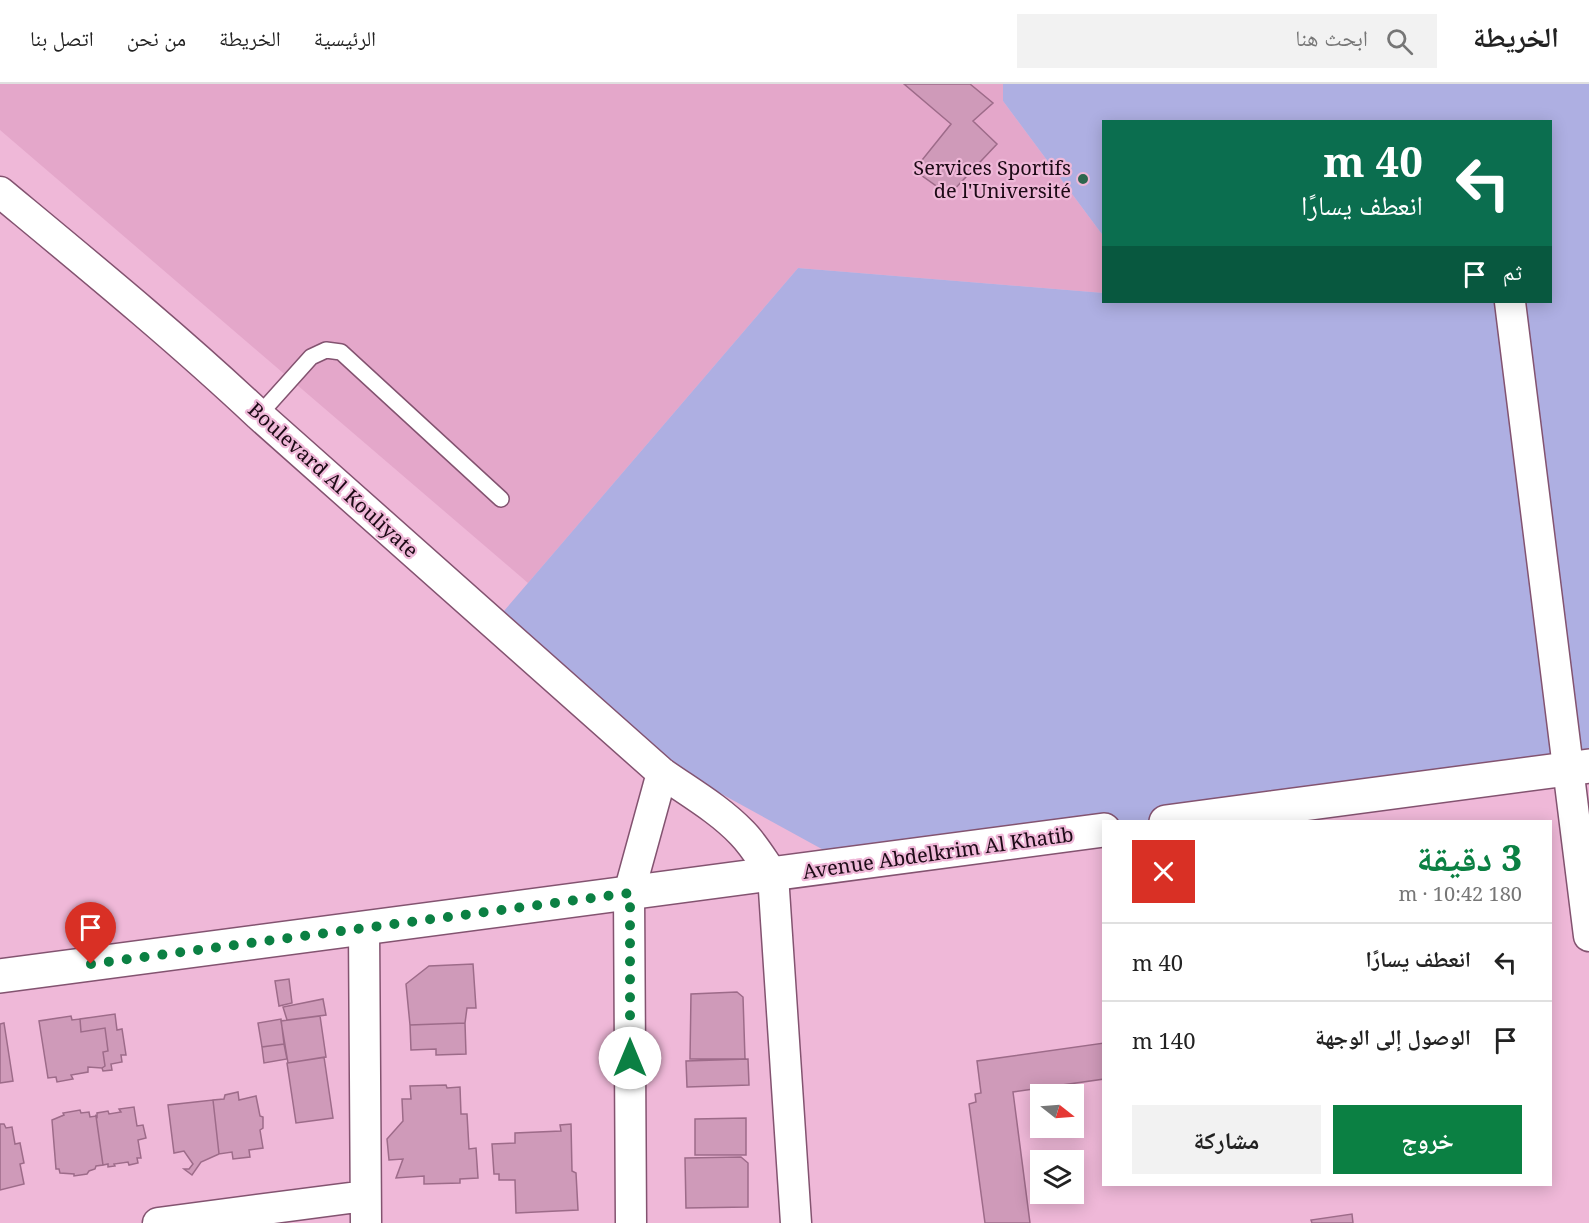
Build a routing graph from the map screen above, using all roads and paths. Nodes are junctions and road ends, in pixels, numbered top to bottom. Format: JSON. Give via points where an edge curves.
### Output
{"nodes":[{"id":1,"x":0,"y":192,"type":"edge"},
{"id":2,"x":1510,"y":303,"type":"edge"},
{"id":3,"x":259,"y":415,"type":"junction"},
{"id":4,"x":501,"y":499,"type":"dead end"},
{"id":5,"x":1578,"y":768,"type":"edge"},
{"id":6,"x":662,"y":773,"type":"junction"},
{"id":7,"x":1182,"y":820,"type":"edge"},
{"id":8,"x":1102,"y":830,"type":"edge"},
{"id":9,"x":773,"y":875,"type":"junction"},
{"id":10,"x":630,"y":893,"type":"junction"},
{"id":11,"x":364,"y":928,"type":"junction"},
{"id":12,"x":1589,"y":936,"type":"edge"},
{"id":13,"x":0,"y":976,"type":"edge"},
{"id":14,"x":365,"y":1209,"type":"edge"},
{"id":15,"x":158,"y":1223,"type":"edge"},
{"id":16,"x":631,"y":1223,"type":"edge"},
{"id":17,"x":796,"y":1223,"type":"edge"}],
"edges":[{"from":1,"to":3,"type":"street","name":"Boulevard Al Kouliyate","via":[[202,361]]},
{"from":2,"to":5,"type":"street"},
{"from":3,"to":4,"type":"lane","via":[[311,357],[326,350],[341,352]]},
{"from":3,"to":6,"type":"street","name":"Boulevard Al Kouliyate"},
{"from":5,"to":7,"type":"street"},
{"from":5,"to":12,"type":"street"},
{"from":6,"to":9,"type":"street","name":"Boulevard Al Kouliyate","via":[[743,834]]},
{"from":6,"to":10,"type":"street"},
{"from":8,"to":9,"type":"street","name":"Avenue Abdelkrim Al Khatib"},
{"from":9,"to":10,"type":"street","name":"Avenue Abdelkrim Al Khatib"},
{"from":9,"to":17,"type":"street"},
{"from":10,"to":11,"type":"street","name":"Avenue Abdelkrim Al Khatib"},
{"from":10,"to":16,"type":"street"},
{"from":11,"to":13,"type":"street","name":"Avenue Abdelkrim Al Khatib"},
{"from":11,"to":14,"type":"street"},
{"from":14,"to":15,"type":"street"}]}
